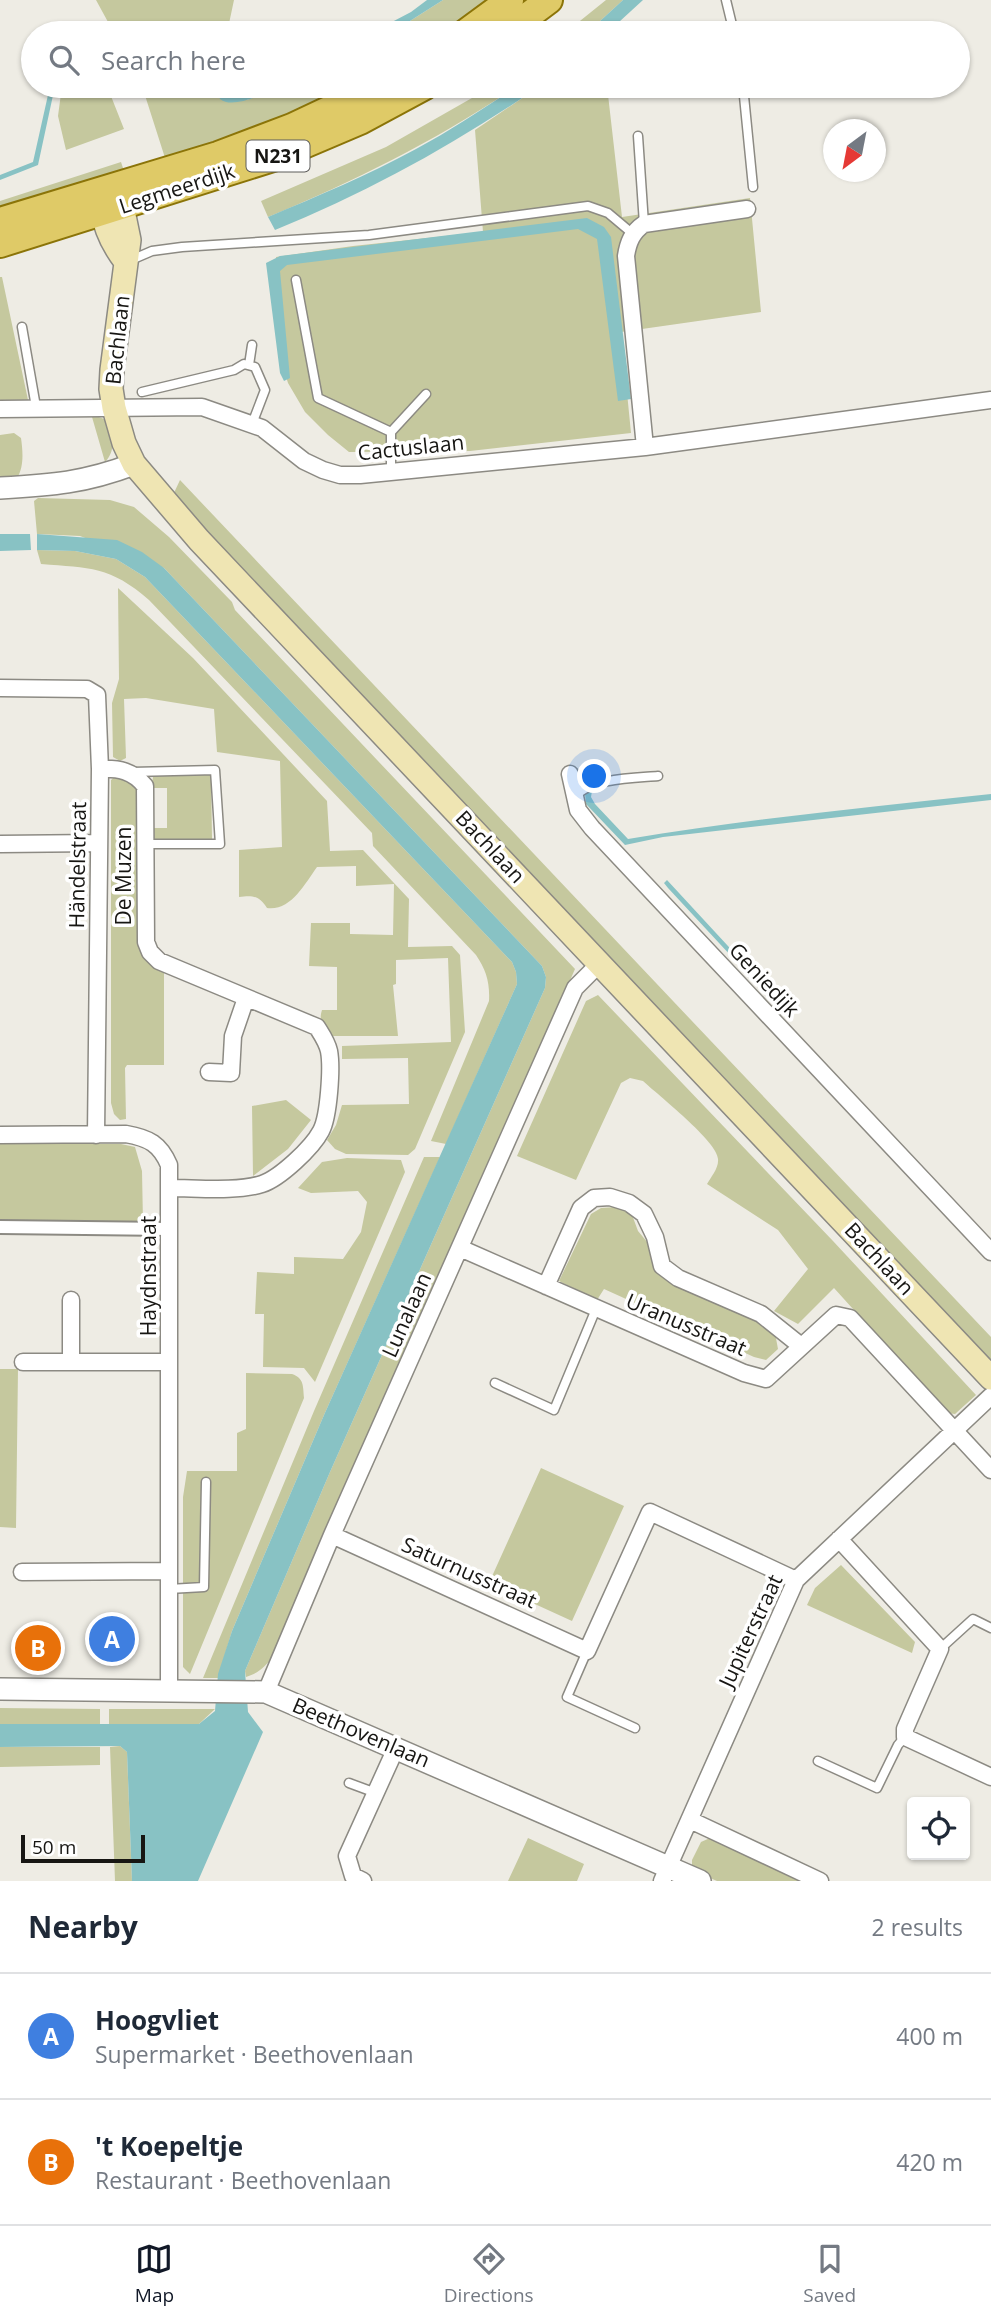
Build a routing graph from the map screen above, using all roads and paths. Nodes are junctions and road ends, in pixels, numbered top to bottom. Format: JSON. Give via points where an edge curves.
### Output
{"nodes":[{"id":1,"x":510,"y":0,"type":"edge"},
{"id":2,"x":550,"y":0,"type":"edge"},
{"id":3,"x":726,"y":0,"type":"edge"},
{"id":4,"x":481,"y":21,"type":"edge"},
{"id":5,"x":521,"y":21,"type":"edge"},
{"id":6,"x":731,"y":21,"type":"edge"},
{"id":7,"x":354,"y":98,"type":"edge"},
{"id":8,"x":403,"y":98,"type":"edge"},
{"id":9,"x":744,"y":98,"type":"edge"},
{"id":10,"x":638,"y":136,"type":"dead end"},
{"id":11,"x":753,"y":187,"type":"dead end"},
{"id":12,"x":109,"y":203,"type":"junction"},
{"id":13,"x":747,"y":209,"type":"dead end"},
{"id":14,"x":0,"y":221,"type":"edge"},
{"id":15,"x":638,"y":229,"type":"junction"},
{"id":16,"x":0,"y":244,"type":"edge"},
{"id":17,"x":126,"y":262,"type":"junction"},
{"id":18,"x":296,"y":280,"type":"dead end"},
{"id":19,"x":22,"y":327,"type":"dead end"},
{"id":20,"x":252,"y":345,"type":"dead end"},
{"id":21,"x":249,"y":365,"type":"junction"},
{"id":22,"x":142,"y":392,"type":"dead end"},
{"id":23,"x":426,"y":394,"type":"dead end"},
{"id":24,"x":991,"y":400,"type":"edge"},
{"id":25,"x":36,"y":407,"type":"junction"},
{"id":26,"x":114,"y":408,"type":"junction"},
{"id":27,"x":0,"y":409,"type":"edge"},
{"id":28,"x":252,"y":424,"type":"junction"},
{"id":29,"x":391,"y":432,"type":"junction"},
{"id":30,"x":645,"y":447,"type":"junction"},
{"id":31,"x":134,"y":464,"type":"junction"},
{"id":32,"x":391,"y":471,"type":"junction"},
{"id":33,"x":0,"y":488,"type":"edge"},
{"id":34,"x":0,"y":688,"type":"edge"},
{"id":35,"x":100,"y":769,"type":"junction"},
{"id":36,"x":129,"y":772,"type":"junction"},
{"id":37,"x":570,"y":774,"type":"dead end"},
{"id":38,"x":659,"y":776,"type":"dead end"},
{"id":39,"x":575,"y":797,"type":"junction"},
{"id":40,"x":98,"y":843,"type":"junction"},
{"id":41,"x":0,"y":844,"type":"edge"},
{"id":42,"x":145,"y":844,"type":"junction"},
{"id":43,"x":600,"y":963,"type":"junction"},
{"id":44,"x":246,"y":998,"type":"junction"},
{"id":45,"x":209,"y":1072,"type":"dead end"},
{"id":46,"x":0,"y":1135,"type":"edge"},
{"id":47,"x":96,"y":1135,"type":"junction"},
{"id":48,"x":170,"y":1188,"type":"junction"},
{"id":49,"x":0,"y":1227,"type":"edge"},
{"id":50,"x":169,"y":1229,"type":"junction"},
{"id":51,"x":460,"y":1248,"type":"junction"},
{"id":52,"x":991,"y":1252,"type":"edge"},
{"id":53,"x":547,"y":1286,"type":"junction"},
{"id":54,"x":71,"y":1300,"type":"dead end"},
{"id":55,"x":596,"y":1309,"type":"junction"},
{"id":56,"x":801,"y":1346,"type":"junction"},
{"id":57,"x":23,"y":1362,"type":"dead end"},
{"id":58,"x":71,"y":1362,"type":"junction"},
{"id":59,"x":169,"y":1362,"type":"junction"},
{"id":60,"x":991,"y":1378,"type":"edge"},
{"id":61,"x":495,"y":1383,"type":"dead end"},
{"id":62,"x":991,"y":1396,"type":"edge"},
{"id":63,"x":954,"y":1430,"type":"junction"},
{"id":64,"x":991,"y":1470,"type":"edge"},
{"id":65,"x":206,"y":1482,"type":"dead end"},
{"id":66,"x":332,"y":1535,"type":"junction"},
{"id":67,"x":839,"y":1539,"type":"junction"},
{"id":68,"x":168,"y":1571,"type":"junction"},
{"id":69,"x":22,"y":1572,"type":"dead end"},
{"id":70,"x":796,"y":1580,"type":"junction"},
{"id":71,"x":169,"y":1589,"type":"junction"},
{"id":72,"x":991,"y":1629,"type":"edge"},
{"id":73,"x":940,"y":1649,"type":"junction"},
{"id":74,"x":587,"y":1651,"type":"junction"},
{"id":75,"x":0,"y":1689,"type":"edge"},
{"id":76,"x":169,"y":1691,"type":"junction"},
{"id":77,"x":258,"y":1692,"type":"junction"},
{"id":78,"x":635,"y":1728,"type":"dead end"},
{"id":79,"x":905,"y":1737,"type":"junction"},
{"id":80,"x":396,"y":1748,"type":"junction"},
{"id":81,"x":818,"y":1761,"type":"dead end"},
{"id":82,"x":991,"y":1777,"type":"edge"},
{"id":83,"x":349,"y":1783,"type":"dead end"},
{"id":84,"x":376,"y":1793,"type":"junction"},
{"id":85,"x":690,"y":1820,"type":"junction"},
{"id":86,"x":665,"y":1874,"type":"edge"},
{"id":87,"x":363,"y":1881,"type":"edge"},
{"id":88,"x":700,"y":1881,"type":"edge"},
{"id":89,"x":820,"y":1881,"type":"edge"}],
"edges":[{"from":1,"to":4,"type":"main road"},
{"from":2,"to":5,"type":"main road"},
{"from":3,"to":6,"type":"lane"},
{"from":7,"to":12,"type":"main road","name":"Legmeerdijk","number":"N231"},
{"from":8,"to":12,"type":"main road","name":"Legmeerdijk","number":"N231","via":[[273,158]]},
{"from":9,"to":11,"type":"lane"},
{"from":10,"to":15,"type":"lane"},
{"from":12,"to":14,"type":"main road","name":"Legmeerdijk","number":"N231"},
{"from":12,"to":16,"type":"main road","name":"Legmeerdijk","number":"N231"},
{"from":12,"to":17,"type":"main road","via":[[113,245]]},
{"from":13,"to":15,"type":"street"},
{"from":15,"to":17,"type":"lane","via":[[588,206],[369,235],[183,247],[152,251]]},
{"from":15,"to":30,"type":"street","via":[[626,256]]},
{"from":17,"to":26,"type":"main road","name":"Bachlaan","via":[[112,370]]},
{"from":18,"to":29,"type":"lane","via":[[318,398]]},
{"from":19,"to":25,"type":"lane"},
{"from":20,"to":21,"type":"lane"},
{"from":21,"to":22,"type":"lane"},
{"from":21,"to":28,"type":"lane","via":[[255,367],[265,390]]},
{"from":23,"to":29,"type":"lane"},
{"from":24,"to":30,"type":"street","name":"Cactuslaan"},
{"from":25,"to":26,"type":"street"},
{"from":25,"to":27,"type":"street"},
{"from":26,"to":28,"type":"street","name":"Cactuslaan","via":[[202,407]]},
{"from":26,"to":31,"type":"main road","name":"Bachlaan"},
{"from":28,"to":32,"type":"street","name":"Cactuslaan","via":[[323,470],[340,475]]},
{"from":29,"to":32,"type":"lane"},
{"from":30,"to":32,"type":"street","name":"Cactuslaan"},
{"from":31,"to":33,"type":"street","via":[[75,483]]},
{"from":31,"to":43,"type":"main road","name":"Bachlaan","via":[[199,540]]},
{"from":34,"to":35,"type":"street","name":"Händelstraat","via":[[87,688],[97,695]]},
{"from":35,"to":36,"type":"street"},
{"from":35,"to":40,"type":"street","name":"Händelstraat"},
{"from":36,"to":42,"type":"street","name":"De Muzen","via":[[145,786]]},
{"from":36,"to":42,"type":"lane","via":[[215,770],[220,844]]},
{"from":37,"to":39,"type":"street","name":"Geniedijk"},
{"from":38,"to":39,"type":"lane","via":[[607,782]]},
{"from":39,"to":52,"type":"street","name":"Geniedijk","via":[[578,810],[592,828]]},
{"from":40,"to":41,"type":"street"},
{"from":40,"to":47,"type":"street","name":"Händelstraat"},
{"from":42,"to":44,"type":"street","name":"De Muzen","via":[[146,942],[150,952],[159,961]]},
{"from":43,"to":51,"type":"street","name":"Lunalaan","via":[[575,988]]},
{"from":43,"to":60,"type":"main road","name":"Bachlaan"},
{"from":44,"to":45,"type":"street","via":[[233,1037],[231,1073]]},
{"from":44,"to":48,"type":"street","name":"De Muzen","via":[[317,1027],[324,1037],[329,1052],[326,1120],[314,1141],[265,1183]]},
{"from":46,"to":47,"type":"street","name":"Haydnstraat"},
{"from":47,"to":48,"type":"street","name":"Haydnstraat","via":[[126,1134],[157,1145],[169,1165]]},
{"from":48,"to":50,"type":"street","name":"Haydnstraat"},
{"from":49,"to":50,"type":"street"},
{"from":50,"to":59,"type":"street","name":"Haydnstraat"},
{"from":51,"to":53,"type":"street","name":"Uranusstraat"},
{"from":51,"to":66,"type":"street","name":"Lunalaan"},
{"from":53,"to":55,"type":"street","name":"Uranusstraat"},
{"from":53,"to":56,"type":"street","name":"Uranusstraat","via":[[581,1208],[594,1198],[610,1197],[644,1214],[663,1266],[678,1278],[761,1314]]},
{"from":54,"to":58,"type":"street"},
{"from":55,"to":56,"type":"street","name":"Uranusstraat","via":[[766,1379]]},
{"from":55,"to":61,"type":"lane","via":[[554,1409]]},
{"from":56,"to":63,"type":"street","name":"Uranusstraat","via":[[836,1315],[850,1318]]},
{"from":57,"to":58,"type":"street"},
{"from":58,"to":59,"type":"street"},
{"from":59,"to":68,"type":"street","name":"Haydnstraat"},
{"from":62,"to":63,"type":"street","name":"Jupiterstraat"},
{"from":63,"to":64,"type":"street"},
{"from":63,"to":67,"type":"street","name":"Jupiterstraat"},
{"from":65,"to":71,"type":"lane","via":[[204,1587]]},
{"from":66,"to":74,"type":"street","name":"Saturnusstraat"},
{"from":66,"to":77,"type":"street","name":"Lunalaan"},
{"from":67,"to":70,"type":"street","name":"Jupiterstraat"},
{"from":67,"to":73,"type":"street"},
{"from":68,"to":69,"type":"street"},
{"from":68,"to":71,"type":"street","name":"Haydnstraat"},
{"from":70,"to":74,"type":"street","via":[[650,1512]]},
{"from":70,"to":85,"type":"street","name":"Jupiterstraat"},
{"from":71,"to":76,"type":"street","name":"Haydnstraat"},
{"from":72,"to":73,"type":"lane","via":[[972,1619]]},
{"from":73,"to":79,"type":"street"},
{"from":74,"to":78,"type":"lane","via":[[567,1697]]},
{"from":75,"to":76,"type":"street","name":"Beethovenlaan"},
{"from":76,"to":77,"type":"street","name":"Beethovenlaan"},
{"from":77,"to":80,"type":"street","name":"Beethovenlaan"},
{"from":79,"to":81,"type":"lane","via":[[877,1788]]},
{"from":79,"to":82,"type":"street"},
{"from":80,"to":84,"type":"street"},
{"from":80,"to":86,"type":"street","name":"Beethovenlaan"},
{"from":83,"to":84,"type":"lane"},
{"from":84,"to":87,"type":"street","via":[[347,1856],[353,1877]]},
{"from":85,"to":86,"type":"street","name":"Jupiterstraat"},
{"from":85,"to":89,"type":"street"},
{"from":86,"to":88,"type":"street","name":"Beethovenlaan"}]}
